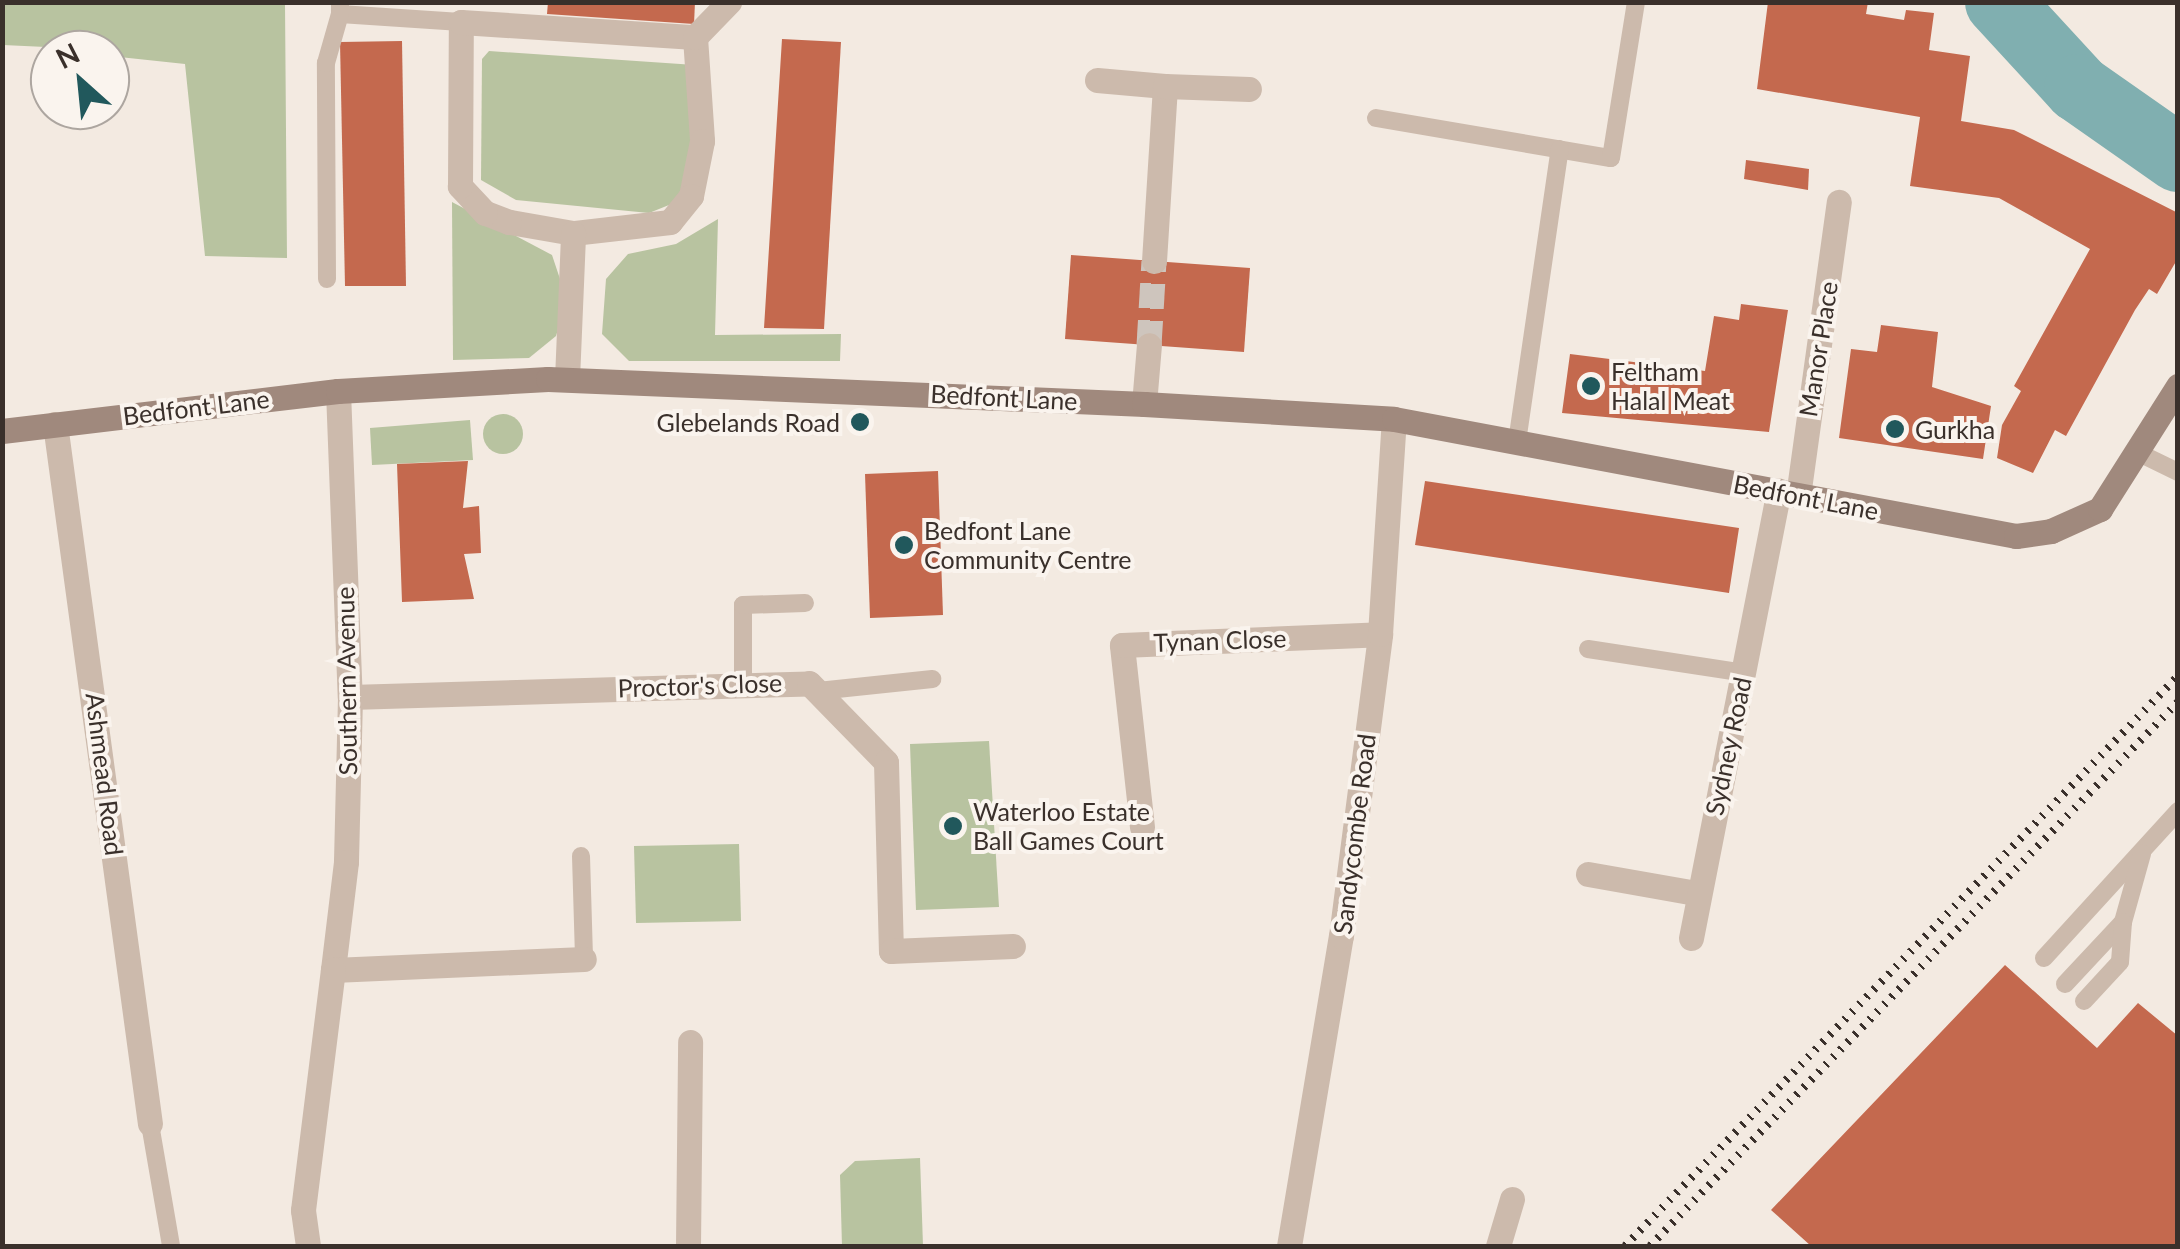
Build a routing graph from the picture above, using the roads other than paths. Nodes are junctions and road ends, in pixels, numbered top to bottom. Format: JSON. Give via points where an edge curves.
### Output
{"nodes":[{"id":1,"x":729,"y":2,"type":"edge"},
{"id":2,"x":1636,"y":2,"type":"edge"},
{"id":3,"x":340,"y":8,"type":"edge"},
{"id":4,"x":461,"y":22,"type":"junction"},
{"id":5,"x":696,"y":37,"type":"junction"},
{"id":6,"x":1096,"y":80,"type":"dead end"},
{"id":7,"x":1165,"y":86,"type":"junction"},
{"id":8,"x":1250,"y":89,"type":"dead end"},
{"id":9,"x":1376,"y":118,"type":"dead end"},
{"id":10,"x":1560,"y":149,"type":"junction"},
{"id":11,"x":1840,"y":202,"type":"dead end"},
{"id":12,"x":574,"y":233,"type":"junction"},
{"id":13,"x":1154,"y":261,"type":"tunnel mouth"},
{"id":14,"x":327,"y":279,"type":"dead end"},
{"id":15,"x":1148,"y":345,"type":"tunnel mouth"},
{"id":16,"x":567,"y":379,"type":"junction"},
{"id":17,"x":2178,"y":386,"type":"edge"},
{"id":18,"x":338,"y":391,"type":"junction"},
{"id":19,"x":1144,"y":404,"type":"junction"},
{"id":20,"x":1394,"y":419,"type":"junction"},
{"id":21,"x":55,"y":424,"type":"junction"},
{"id":22,"x":2,"y":431,"type":"edge"},
{"id":23,"x":1517,"y":442,"type":"junction"},
{"id":24,"x":2141,"y":454,"type":"junction"},
{"id":25,"x":2178,"y":472,"type":"edge"},
{"id":26,"x":1789,"y":493,"type":"junction"},
{"id":27,"x":805,"y":604,"type":"dead end"},
{"id":28,"x":1380,"y":634,"type":"junction"},
{"id":29,"x":1588,"y":649,"type":"dead end"},
{"id":30,"x":1744,"y":673,"type":"junction"},
{"id":31,"x":932,"y":680,"type":"dead end"},
{"id":32,"x":743,"y":683,"type":"junction"},
{"id":33,"x":818,"y":691,"type":"junction"},
{"id":34,"x":350,"y":697,"type":"junction"},
{"id":35,"x":2178,"y":811,"type":"edge"},
{"id":36,"x":1142,"y":826,"type":"dead end"},
{"id":37,"x":2144,"y":849,"type":"junction"},
{"id":38,"x":581,"y":856,"type":"dead end"},
{"id":39,"x":1588,"y":874,"type":"dead end"},
{"id":40,"x":1696,"y":893,"type":"junction"},
{"id":41,"x":2124,"y":922,"type":"junction"},
{"id":42,"x":1691,"y":938,"type":"dead end"},
{"id":43,"x":1013,"y":946,"type":"dead end"},
{"id":44,"x":584,"y":958,"type":"joint"},
{"id":45,"x":2044,"y":958,"type":"dead end"},
{"id":46,"x":333,"y":970,"type":"junction"},
{"id":47,"x":2065,"y":984,"type":"dead end"},
{"id":48,"x":2084,"y":1001,"type":"dead end"},
{"id":49,"x":690,"y":1042,"type":"dead end"},
{"id":50,"x":150,"y":1124,"type":"joint"},
{"id":51,"x":1512,"y":1200,"type":"dead end"},
{"id":52,"x":171,"y":1246,"type":"edge"},
{"id":53,"x":308,"y":1246,"type":"edge"},
{"id":54,"x":688,"y":1246,"type":"edge"},
{"id":55,"x":1289,"y":1246,"type":"edge"},
{"id":56,"x":1498,"y":1246,"type":"edge"}],
"edges":[{"from":1,"to":5,"type":"street"},
{"from":2,"to":10,"type":"lane","via":[[1612,158]]},
{"from":3,"to":4,"type":"lane"},
{"from":3,"to":14,"type":"lane","via":[[326,63]]},
{"from":4,"to":5,"type":"street"},
{"from":4,"to":12,"type":"street","via":[[460,186],[497,218]]},
{"from":5,"to":12,"type":"street","via":[[702,142],[683,210],[655,228]]},
{"from":6,"to":7,"type":"street"},
{"from":7,"to":8,"type":"street"},
{"from":7,"to":13,"type":"street"},
{"from":9,"to":10,"type":"lane"},
{"from":10,"to":23,"type":"lane"},
{"from":11,"to":26,"type":"street","name":"Manor Place"},
{"from":12,"to":16,"type":"street"},
{"from":15,"to":19,"type":"street"},
{"from":16,"to":18,"type":"main road","name":"Bedfont Lane"},
{"from":16,"to":19,"type":"main road","name":"Bedfont Lane"},
{"from":17,"to":24,"type":"main road","name":"Bedfont Lane"},
{"from":18,"to":21,"type":"main road","name":"Bedfont Lane"},
{"from":18,"to":34,"type":"street","name":"Southern Avenue"},
{"from":19,"to":20,"type":"main road","name":"Bedfont Lane"},
{"from":20,"to":23,"type":"main road","name":"Bedfont Lane"},
{"from":20,"to":28,"type":"street","name":"Sandycombe Road"},
{"from":21,"to":22,"type":"main road","name":"Bedfont Lane"},
{"from":21,"to":50,"type":"street","name":"Ashmead Road"},
{"from":23,"to":26,"type":"main road","name":"Bedfont Lane"},
{"from":24,"to":25,"type":"lane"},
{"from":24,"to":26,"type":"main road","name":"Bedfont Lane","via":[[2088,516],[2052,532],[1998,536]]},
{"from":26,"to":30,"type":"street","name":"Sydney Road"},
{"from":27,"to":32,"type":"lane","via":[[742,605]]},
{"from":28,"to":36,"type":"street","name":"Tynan Close","via":[[1122,645]]},
{"from":28,"to":55,"type":"street","name":"Sandycombe Road","via":[[1341,936]]},
{"from":29,"to":30,"type":"lane"},
{"from":30,"to":40,"type":"street","name":"Sydney Road"},
{"from":31,"to":33,"type":"lane"},
{"from":32,"to":33,"type":"street","name":"Proctor's Close","via":[[809,683]]},
{"from":32,"to":34,"type":"street","name":"Proctor's Close"},
{"from":33,"to":43,"type":"street","name":"Proctor's Close","via":[[886,762],[891,951]]},
{"from":34,"to":46,"type":"street","name":"Southern Avenue","via":[[346,862]]},
{"from":35,"to":37,"type":"lane"},
{"from":37,"to":41,"type":"lane"},
{"from":37,"to":45,"type":"lane"},
{"from":38,"to":44,"type":"lane"},
{"from":39,"to":40,"type":"street"},
{"from":40,"to":42,"type":"street","name":"Sydney Road"},
{"from":41,"to":47,"type":"lane"},
{"from":41,"to":48,"type":"lane","via":[[2120,962]]},
{"from":44,"to":46,"type":"street"},
{"from":46,"to":53,"type":"street","name":"Southern Avenue","via":[[303,1210]]},
{"from":49,"to":54,"type":"street"},
{"from":50,"to":52,"type":"lane"},
{"from":51,"to":56,"type":"street"}]}
